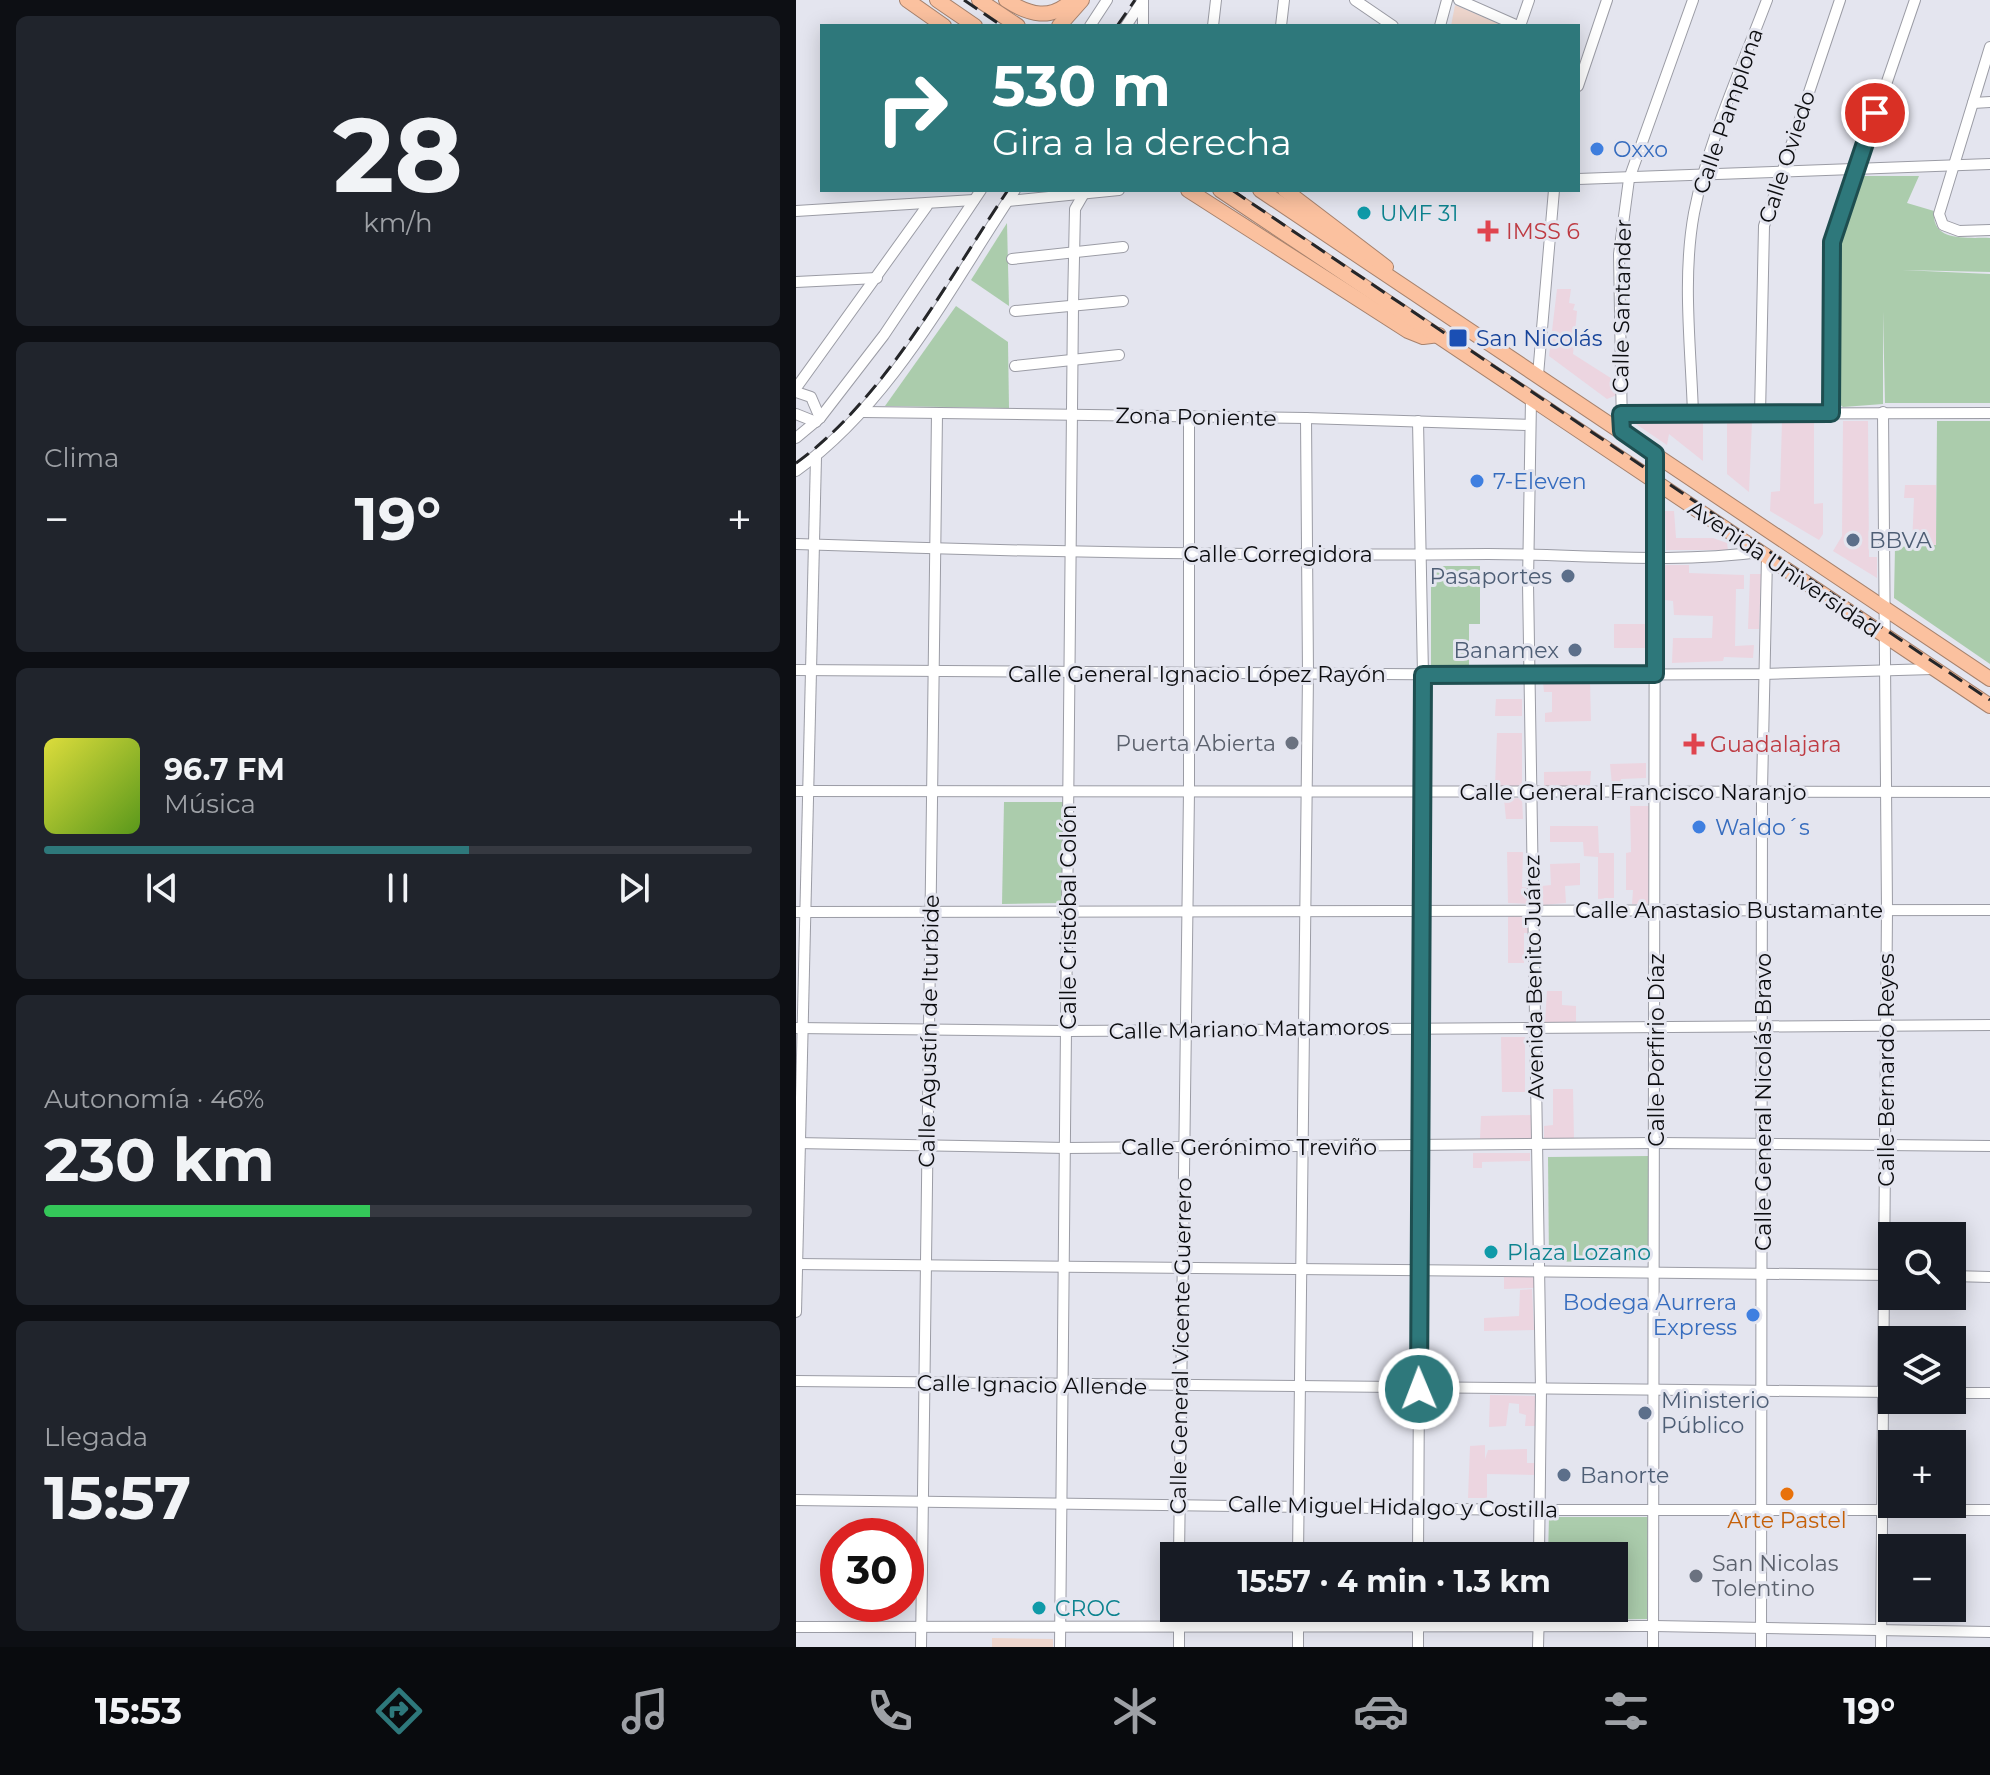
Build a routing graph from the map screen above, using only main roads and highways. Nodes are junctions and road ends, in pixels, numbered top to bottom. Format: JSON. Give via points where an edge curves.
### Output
{"nodes":[{"id":1,"x":907,"y":0,"type":"edge"},
{"id":2,"x":937,"y":0,"type":"edge"},
{"id":3,"x":979,"y":0,"type":"edge"},
{"id":4,"x":1072,"y":0,"type":"edge"},
{"id":5,"x":1082,"y":0,"type":"edge"},
{"id":6,"x":1011,"y":4,"type":"edge"},
{"id":7,"x":941,"y":24,"type":"edge"},
{"id":8,"x":972,"y":24,"type":"edge"},
{"id":9,"x":1015,"y":24,"type":"edge"},
{"id":10,"x":1017,"y":24,"type":"edge"},
{"id":11,"x":1061,"y":24,"type":"edge"},
{"id":12,"x":1191,"y":192,"type":"edge"},
{"id":13,"x":1223,"y":192,"type":"edge"},
{"id":14,"x":1263,"y":192,"type":"edge"},
{"id":15,"x":1288,"y":192,"type":"edge"},
{"id":16,"x":1402,"y":286,"type":"junction"},
{"id":17,"x":1439,"y":335,"type":"junction"},
{"id":18,"x":1990,"y":679,"type":"edge"},
{"id":19,"x":1990,"y":706,"type":"edge"}],
"edges":[{"from":1,"to":7,"type":"highway"},
{"from":2,"to":8,"type":"highway"},
{"from":3,"to":9,"type":"highway"},
{"from":4,"to":6,"type":"highway","via":[[1042,15]]},
{"from":5,"to":11,"type":"highway"},
{"from":6,"to":10,"type":"highway"},
{"from":12,"to":17,"type":"highway","via":[[1408,331],[1423,337]]},
{"from":13,"to":17,"type":"highway","name":"Avenida Universidad"},
{"from":14,"to":16,"type":"highway","name":"Avenida Universidad"},
{"from":15,"to":16,"type":"highway","via":[[1365,248]]},
{"from":16,"to":18,"type":"highway","name":"Avenida Universidad"},
{"from":17,"to":19,"type":"highway","name":"Avenida Universidad"}]}
